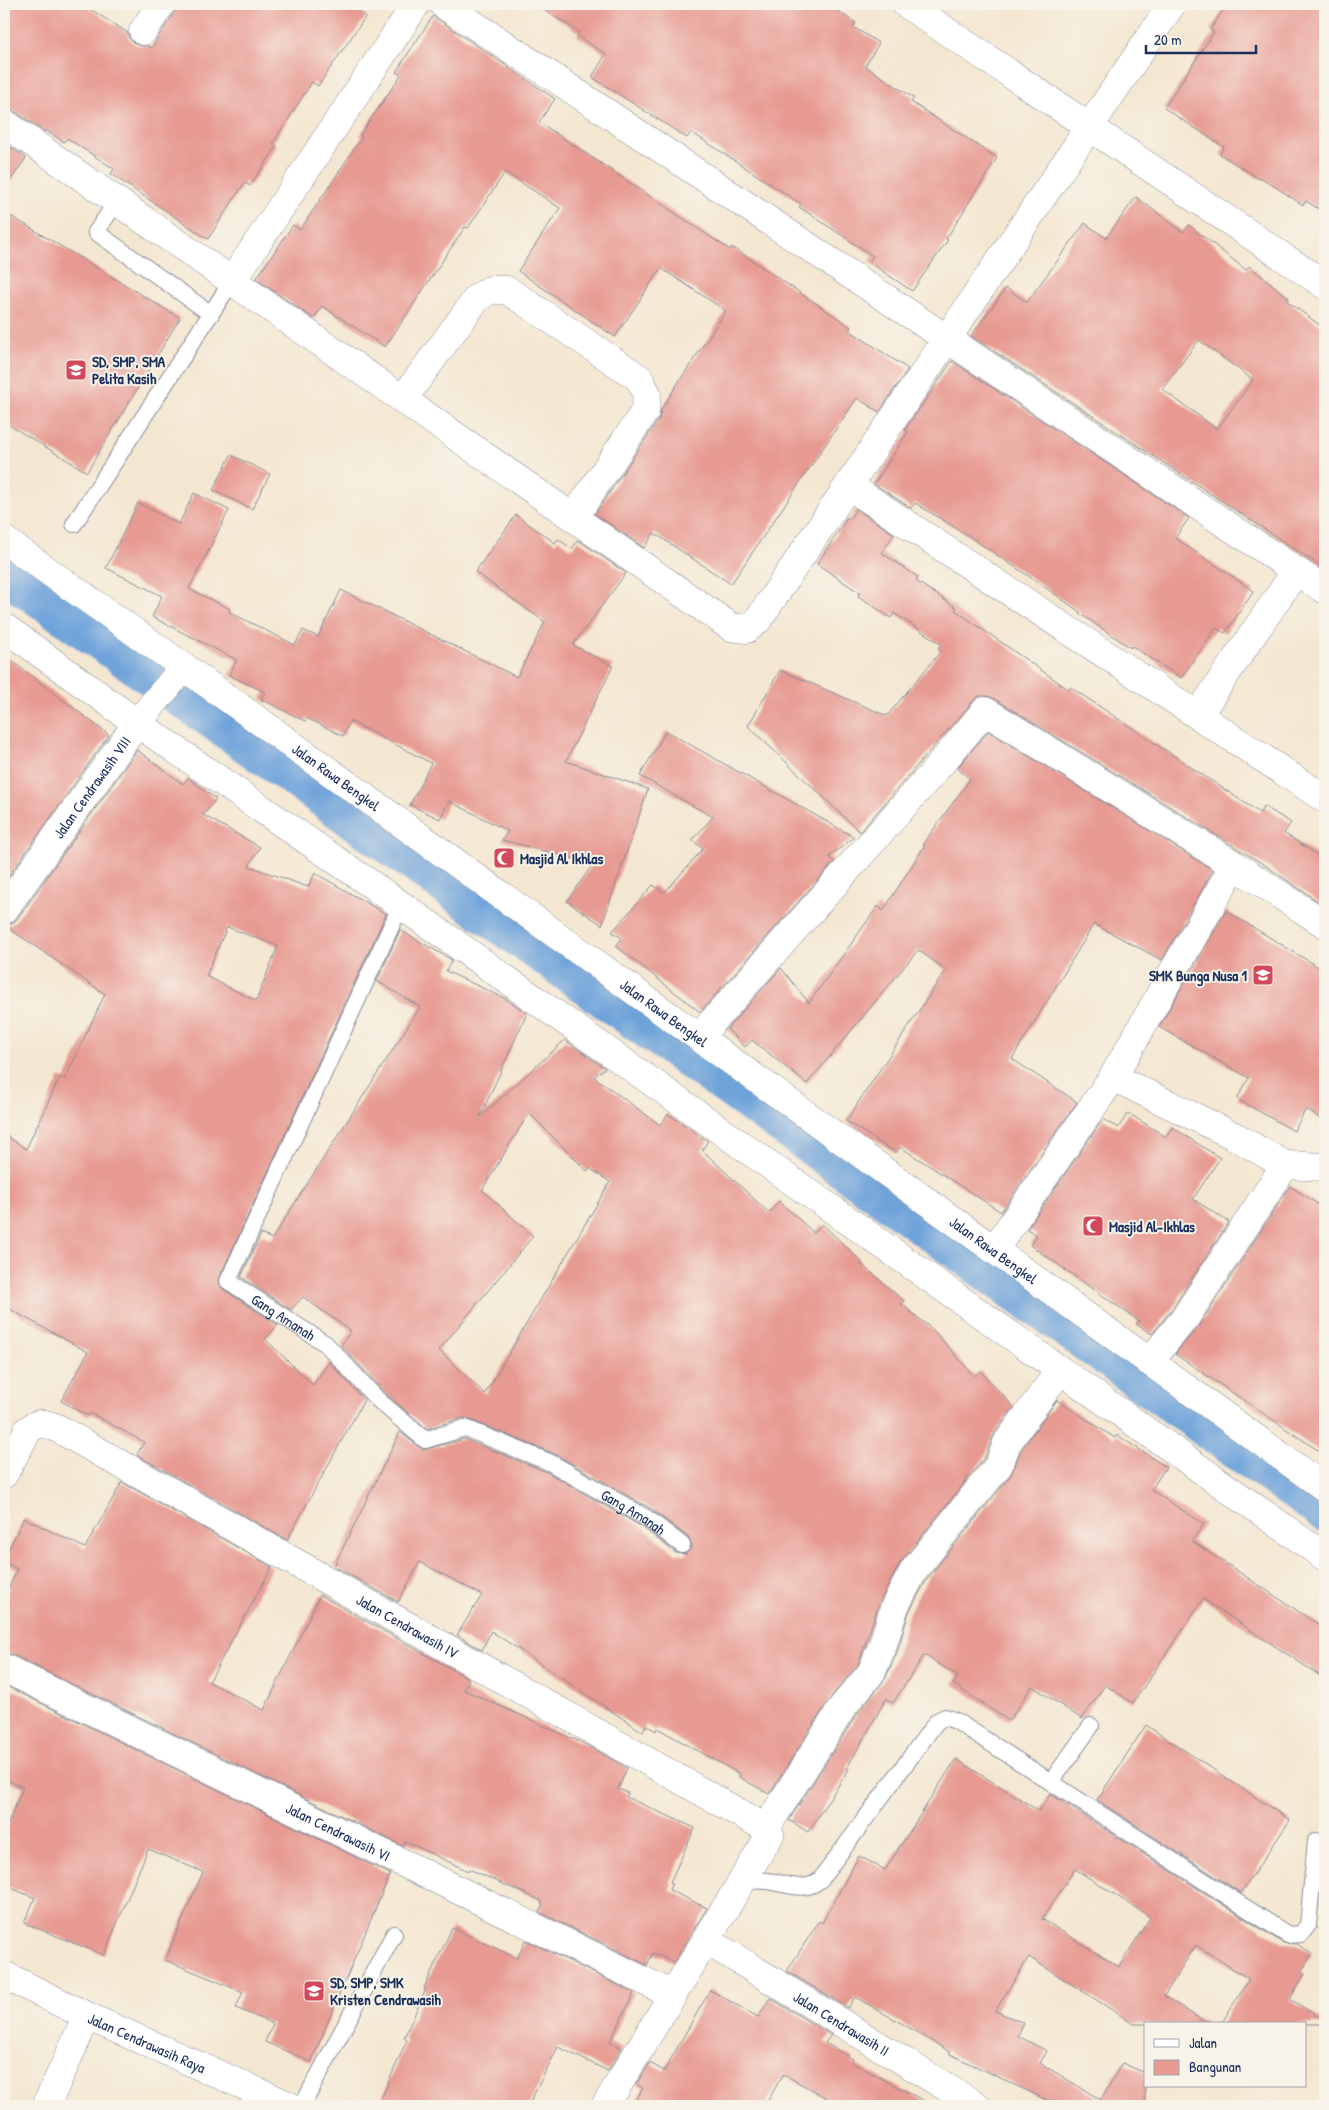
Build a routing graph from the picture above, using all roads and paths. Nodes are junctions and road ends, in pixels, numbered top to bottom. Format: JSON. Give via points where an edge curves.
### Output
{"nodes":[{"id":1,"x":162,"y":4,"type":"edge"},
{"id":2,"x":416,"y":4,"type":"edge"},
{"id":3,"x":444,"y":4,"type":"edge"},
{"id":4,"x":906,"y":4,"type":"edge"},
{"id":5,"x":1172,"y":4,"type":"edge"},
{"id":6,"x":144,"y":31,"type":"dead end"},
{"id":7,"x":4,"y":122,"type":"edge"},
{"id":8,"x":1088,"y":128,"type":"junction"},
{"id":9,"x":117,"y":201,"type":"junction"},
{"id":10,"x":232,"y":281,"type":"junction"},
{"id":11,"x":1325,"y":285,"type":"edge"},
{"id":12,"x":211,"y":314,"type":"junction"},
{"id":13,"x":948,"y":339,"type":"junction"},
{"id":14,"x":403,"y":399,"type":"junction"},
{"id":15,"x":849,"y":486,"type":"junction"},
{"id":16,"x":574,"y":518,"type":"junction"},
{"id":17,"x":74,"y":524,"type":"dead end"},
{"id":18,"x":4,"y":540,"type":"edge"},
{"id":19,"x":1296,"y":571,"type":"junction"},
{"id":20,"x":1325,"y":590,"type":"edge"},
{"id":21,"x":4,"y":627,"type":"edge"},
{"id":22,"x":178,"y":674,"type":"junction"},
{"id":23,"x":1198,"y":716,"type":"junction"},
{"id":24,"x":141,"y":717,"type":"junction"},
{"id":25,"x":1325,"y":799,"type":"edge"},
{"id":26,"x":1234,"y":865,"type":"junction"},
{"id":27,"x":401,"y":905,"type":"junction"},
{"id":28,"x":4,"y":910,"type":"edge"},
{"id":29,"x":1325,"y":924,"type":"edge"},
{"id":30,"x":699,"y":1037,"type":"junction"},
{"id":31,"x":1113,"y":1077,"type":"junction"},
{"id":32,"x":1285,"y":1165,"type":"junction"},
{"id":33,"x":1325,"y":1167,"type":"edge"},
{"id":34,"x":994,"y":1250,"type":"junction"},
{"id":35,"x":1149,"y":1362,"type":"junction"},
{"id":36,"x":1060,"y":1370,"type":"junction"},
{"id":37,"x":4,"y":1474,"type":"edge"},
{"id":38,"x":1325,"y":1488,"type":"edge"},
{"id":39,"x":682,"y":1545,"type":"dead end"},
{"id":40,"x":1325,"y":1557,"type":"edge"},
{"id":41,"x":4,"y":1668,"type":"edge"},
{"id":42,"x":1091,"y":1726,"type":"dead end"},
{"id":43,"x":1051,"y":1782,"type":"junction"},
{"id":44,"x":768,"y":1832,"type":"junction"},
{"id":45,"x":1316,"y":1842,"type":"dead end"},
{"id":46,"x":742,"y":1881,"type":"junction"},
{"id":47,"x":394,"y":1934,"type":"dead end"},
{"id":48,"x":706,"y":1940,"type":"junction"},
{"id":49,"x":4,"y":1975,"type":"edge"},
{"id":50,"x":673,"y":1995,"type":"junction"},
{"id":51,"x":88,"y":2016,"type":"junction"},
{"id":52,"x":46,"y":2106,"type":"edge"},
{"id":53,"x":290,"y":2106,"type":"edge"},
{"id":54,"x":302,"y":2106,"type":"edge"},
{"id":55,"x":605,"y":2106,"type":"edge"},
{"id":56,"x":977,"y":2106,"type":"edge"}],
"edges":[{"from":1,"to":6,"type":"street"},
{"from":2,"to":10,"type":"street"},
{"from":3,"to":13,"type":"street"},
{"from":4,"to":8,"type":"street"},
{"from":5,"to":8,"type":"street"},
{"from":7,"to":9,"type":"street"},
{"from":8,"to":11,"type":"street"},
{"from":8,"to":13,"type":"street"},
{"from":9,"to":10,"type":"street"},
{"from":9,"to":12,"type":"lane","via":[[96,232]]},
{"from":10,"to":12,"type":"lane"},
{"from":10,"to":14,"type":"street"},
{"from":12,"to":17,"type":"lane"},
{"from":13,"to":15,"type":"street"},
{"from":13,"to":19,"type":"street"},
{"from":14,"to":16,"type":"street"},
{"from":14,"to":16,"type":"street","via":[[477,298],[490,290],[507,290],[639,378],[647,394],[645,412]]},
{"from":15,"to":16,"type":"street","via":[[758,620],[747,629],[731,628]]},
{"from":15,"to":23,"type":"street"},
{"from":18,"to":22,"type":"street","name":"Jalan Rawa Bengkel"},
{"from":19,"to":20,"type":"street"},
{"from":19,"to":23,"type":"street"},
{"from":21,"to":24,"type":"street"},
{"from":22,"to":24,"type":"street","name":"Jalan Cendrawasih VIII"},
{"from":22,"to":30,"type":"street","name":"Jalan Rawa Bengkel"},
{"from":23,"to":25,"type":"street"},
{"from":24,"to":27,"type":"street"},
{"from":24,"to":28,"type":"street","name":"Jalan Cendrawasih VIII"},
{"from":26,"to":29,"type":"street"},
{"from":26,"to":30,"type":"street","via":[[985,711]]},
{"from":26,"to":31,"type":"street"},
{"from":27,"to":36,"type":"street"},
{"from":27,"to":39,"type":"lane","name":"Gang Amanah","via":[[228,1281],[326,1344],[377,1400],[425,1440],[465,1428],[474,1431],[551,1463],[648,1519]]},
{"from":30,"to":34,"type":"street","name":"Jalan Rawa Bengkel"},
{"from":31,"to":32,"type":"street","via":[[1236,1137]]},
{"from":31,"to":34,"type":"street"},
{"from":32,"to":33,"type":"street"},
{"from":32,"to":35,"type":"street","via":[[1185,1318]]},
{"from":34,"to":35,"type":"street","name":"Jalan Rawa Bengkel"},
{"from":35,"to":38,"type":"street","name":"Jalan Rawa Bengkel"},
{"from":36,"to":40,"type":"street"},
{"from":36,"to":44,"type":"street","via":[[1008,1444],[999,1465],[914,1570],[896,1606],[871,1673],[844,1705]]},
{"from":37,"to":44,"type":"street","name":"Jalan Cendrawasih IV","via":[[28,1430],[40,1423],[66,1432]]},
{"from":41,"to":50,"type":"street","name":"Jalan Cendrawasih VI"},
{"from":42,"to":43,"type":"lane"},
{"from":43,"to":45,"type":"lane","via":[[1288,1935],[1301,1934],[1308,1925]]},
{"from":43,"to":46,"type":"lane","via":[[946,1717],[938,1721],[814,1884],[801,1888],[767,1881]]},
{"from":44,"to":46,"type":"street"},
{"from":46,"to":48,"type":"street"},
{"from":47,"to":54,"type":"lane"},
{"from":48,"to":50,"type":"street"},
{"from":48,"to":56,"type":"street","name":"Jalan Cendrawasih II"},
{"from":49,"to":51,"type":"street","name":"Jalan Cendrawasih Raya"},
{"from":50,"to":55,"type":"street"},
{"from":51,"to":52,"type":"street"},
{"from":51,"to":53,"type":"street","name":"Jalan Cendrawasih Raya"}]}
